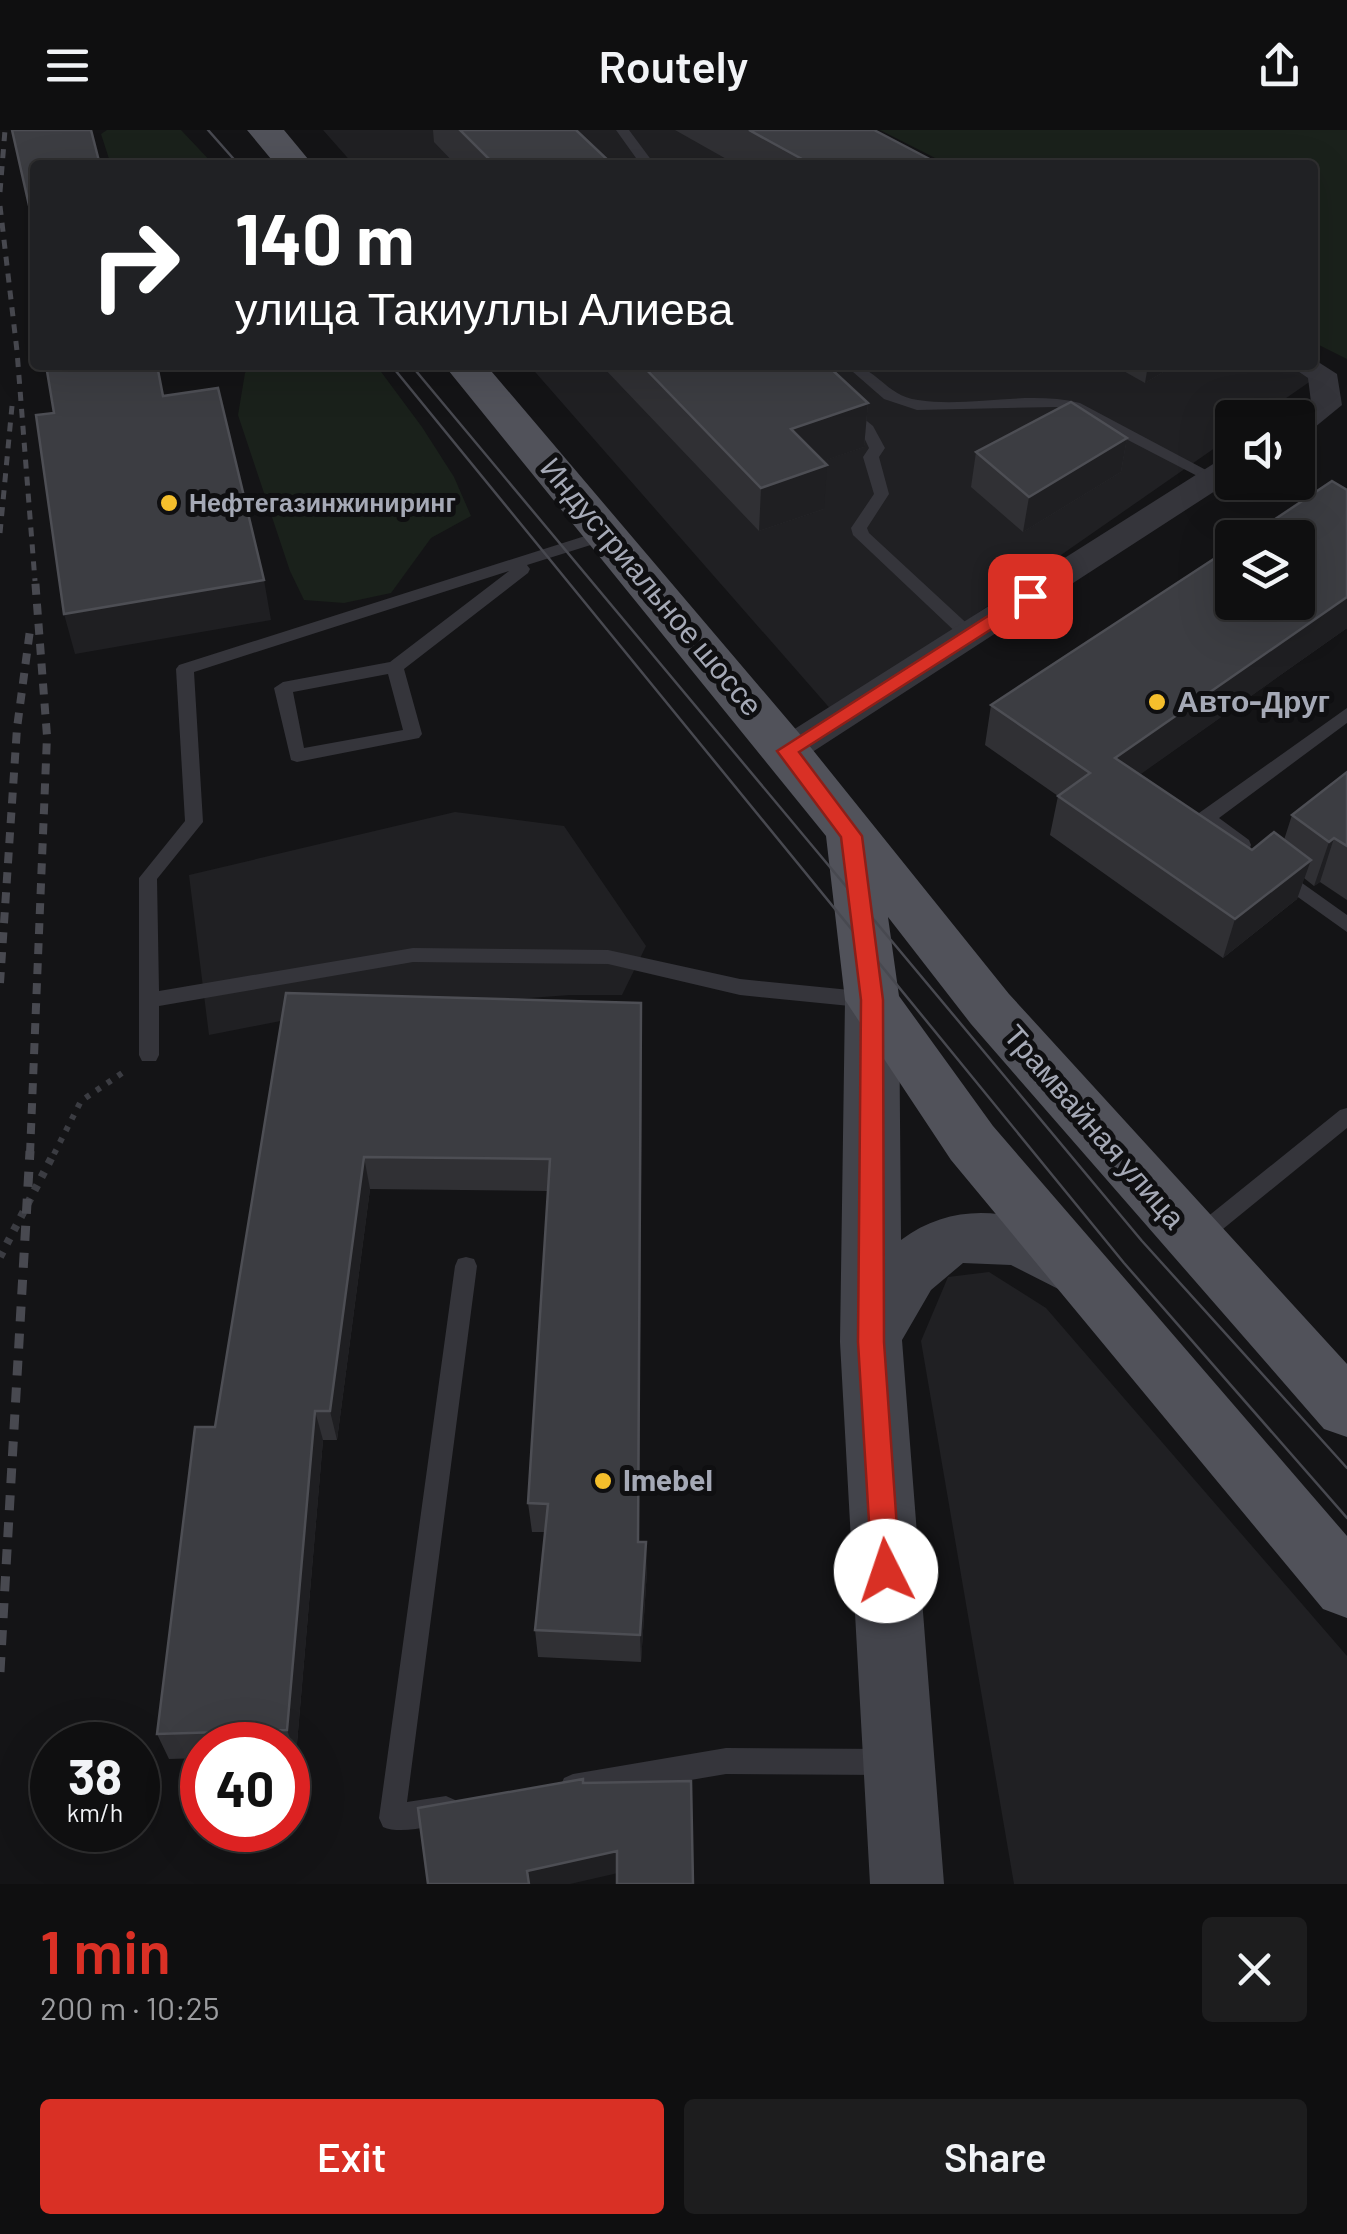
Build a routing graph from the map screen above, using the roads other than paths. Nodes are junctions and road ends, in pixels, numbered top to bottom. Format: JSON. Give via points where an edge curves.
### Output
{"nodes":[{"id":1,"x":266,"y":130,"type":"edge"},
{"id":2,"x":622,"y":130,"type":"edge"},
{"id":3,"x":291,"y":160,"type":"edge"},
{"id":4,"x":644,"y":160,"type":"edge"},
{"id":5,"x":468,"y":370,"type":"edge"},
{"id":6,"x":858,"y":370,"type":"edge"},
{"id":7,"x":1314,"y":370,"type":"edge"},
{"id":8,"x":825,"y":391,"type":"edge"},
{"id":9,"x":1315,"y":413,"type":"edge"},
{"id":10,"x":1215,"y":468,"type":"edge"},
{"id":11,"x":1215,"y":477,"type":"edge"},
{"id":12,"x":607,"y":534,"type":"junction"},
{"id":13,"x":536,"y":559,"type":"junction"},
{"id":14,"x":969,"y":635,"type":"junction"},
{"id":15,"x":395,"y":667,"type":"junction"},
{"id":16,"x":1347,"y":714,"type":"edge"},
{"id":17,"x":787,"y":751,"type":"junction"},
{"id":18,"x":851,"y":836,"type":"junction"},
{"id":19,"x":1347,"y":925,"type":"edge"},
{"id":20,"x":149,"y":1000,"type":"junction"},
{"id":21,"x":872,"y":1000,"type":"junction"},
{"id":22,"x":149,"y":1055,"type":"road end"},
{"id":23,"x":1347,"y":1116,"type":"edge"},
{"id":24,"x":1193,"y":1240,"type":"junction"},
{"id":25,"x":466,"y":1266,"type":"dead end"},
{"id":26,"x":1084,"y":1276,"type":"junction"},
{"id":27,"x":871,"y":1342,"type":"junction"},
{"id":28,"x":1347,"y":1409,"type":"edge"},
{"id":29,"x":1347,"y":1586,"type":"edge"},
{"id":30,"x":898,"y":1762,"type":"junction"},
{"id":31,"x":549,"y":1791,"type":"edge"},
{"id":32,"x":471,"y":1805,"type":"edge"},
{"id":33,"x":906,"y":1884,"type":"edge"}],
"edges":[{"from":1,"to":3,"type":"main road"},
{"from":2,"to":4,"type":"lane"},
{"from":5,"to":12,"type":"main road","name":"Индустриальное шоссе"},
{"from":6,"to":10,"type":"lane","via":[[888,396],[917,405],[1075,406]]},
{"from":7,"to":9,"type":"street","via":[[1322,374],[1327,406]]},
{"from":8,"to":14,"type":"lane","via":[[868,430],[877,448],[871,457],[884,490],[861,535]]},
{"from":11,"to":14,"type":"street"},
{"from":12,"to":13,"type":"lane"},
{"from":12,"to":17,"type":"main road","name":"Индустриальное шоссе"},
{"from":13,"to":15,"type":"lane"},
{"from":13,"to":20,"type":"lane","via":[[185,669],[194,822],[148,878]]},
{"from":14,"to":17,"type":"street"},
{"from":15,"to":15,"type":"lane","via":[[283,688],[297,756],[414,734]]},
{"from":16,"to":19,"type":"lane","via":[[1206,818]]},
{"from":17,"to":18,"type":"main road","name":"Индустриальное шоссе"},
{"from":18,"to":21,"type":"main road","name":"Индустриальное шоссе"},
{"from":18,"to":24,"type":"main road","name":"Трамвайная улица","via":[[990,1009]]},
{"from":20,"to":21,"type":"lane","via":[[413,955],[608,957],[740,988]]},
{"from":20,"to":22,"type":"lane"},
{"from":21,"to":26,"type":"main road","via":[[972,1144]]},
{"from":21,"to":27,"type":"street","name":"Индустриальное шоссе"},
{"from":23,"to":24,"type":"lane"},
{"from":24,"to":28,"type":"main road","name":"Трамвайная улица"},
{"from":25,"to":32,"type":"lane","via":[[392,1818]]},
{"from":26,"to":27,"type":"street","via":[[1016,1240],[962,1236],[929,1252],[896,1286]]},
{"from":26,"to":29,"type":"main road"},
{"from":27,"to":30,"type":"street","name":"Индустриальное шоссе"},
{"from":30,"to":31,"type":"lane","via":[[726,1761]]},
{"from":30,"to":33,"type":"street","name":"Индустриальное шоссе"}]}
